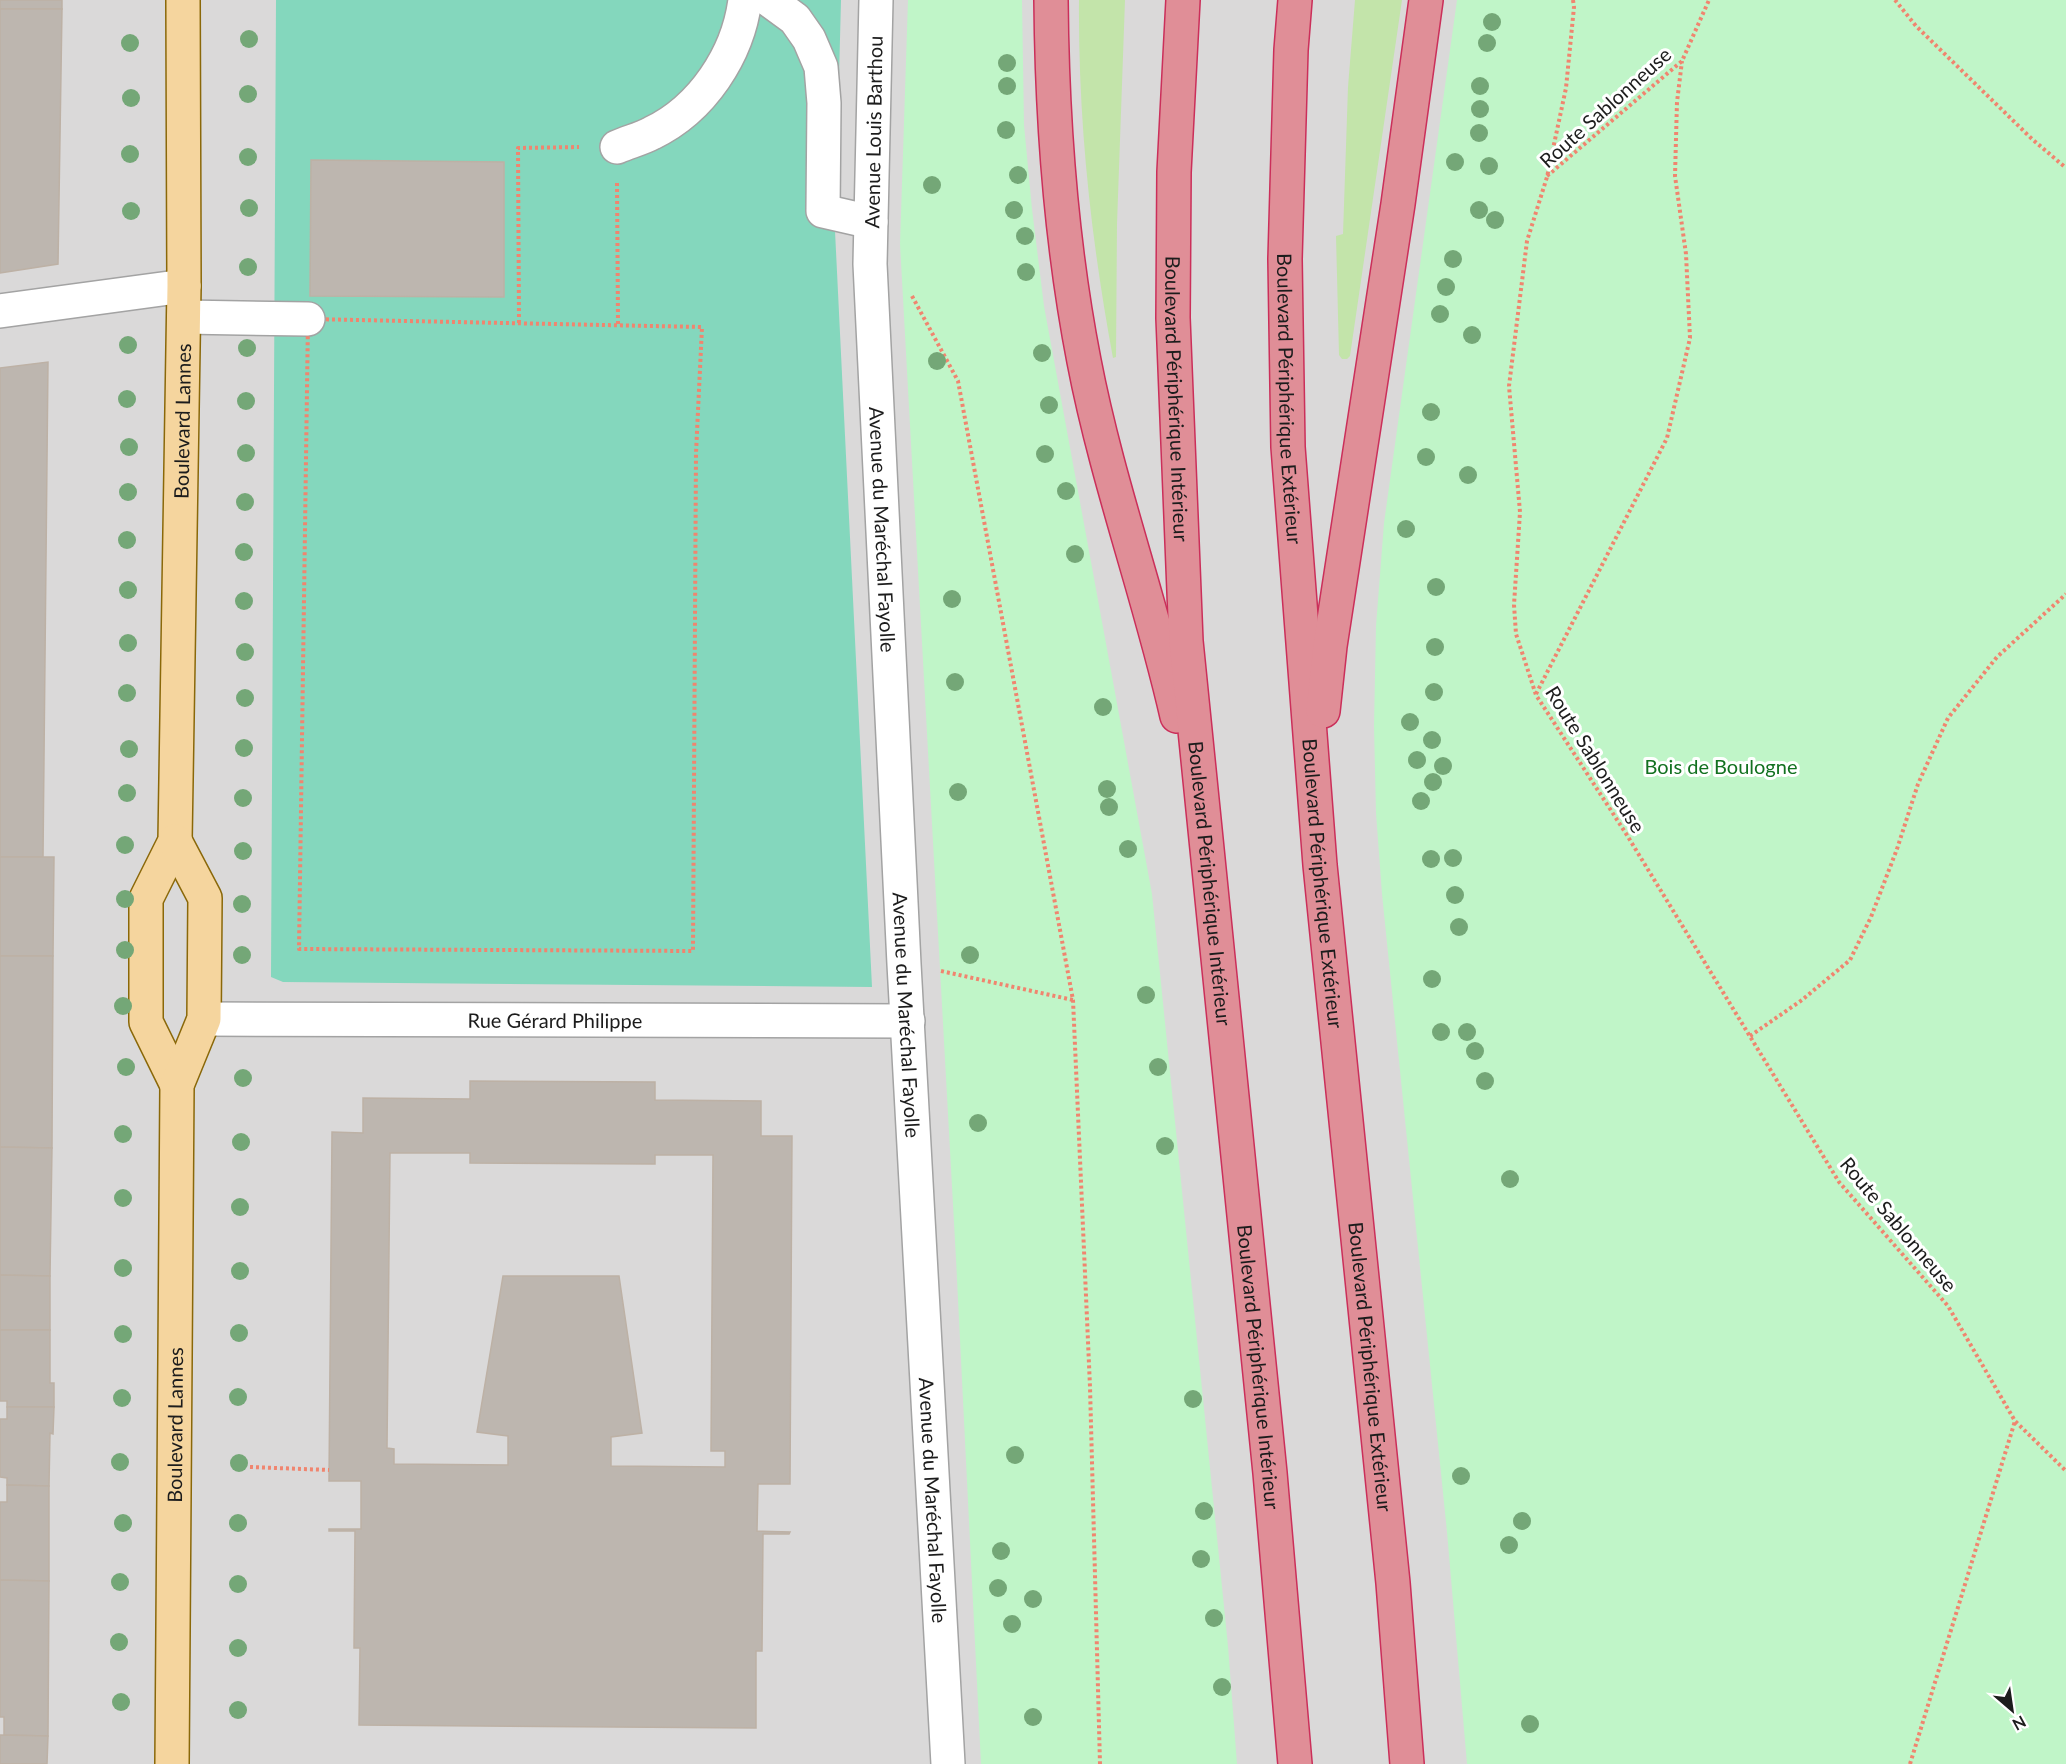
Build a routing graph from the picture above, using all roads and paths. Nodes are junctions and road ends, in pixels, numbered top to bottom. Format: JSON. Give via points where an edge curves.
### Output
{"nodes":[{"id":1,"x":183,"y":0,"type":"edge"},
{"id":2,"x":745,"y":0,"type":"edge"},
{"id":3,"x":769,"y":0,"type":"edge"},
{"id":4,"x":876,"y":0,"type":"edge"},
{"id":5,"x":1052,"y":0,"type":"edge"},
{"id":6,"x":1183,"y":0,"type":"edge"},
{"id":7,"x":1295,"y":0,"type":"edge"},
{"id":8,"x":1426,"y":0,"type":"edge"},
{"id":9,"x":1573,"y":0,"type":"edge"},
{"id":10,"x":1709,"y":0,"type":"edge"},
{"id":11,"x":1895,"y":0,"type":"edge"},
{"id":12,"x":1682,"y":60,"type":"junction"},
{"id":13,"x":616,"y":147,"type":"junction"},
{"id":14,"x":2066,"y":168,"type":"edge"},
{"id":15,"x":1547,"y":177,"type":"junction"},
{"id":16,"x":871,"y":222,"type":"junction"},
{"id":17,"x":870,"y":264,"type":"joint"},
{"id":18,"x":910,"y":293,"type":"dead end"},
{"id":19,"x":184,"y":302,"type":"junction"},
{"id":20,"x":0,"y":311,"type":"edge"},
{"id":21,"x":308,"y":319,"type":"junction"},
{"id":22,"x":519,"y":323,"type":"junction"},
{"id":23,"x":618,"y":325,"type":"junction"},
{"id":24,"x":2066,"y":594,"type":"edge"},
{"id":25,"x":1536,"y":695,"type":"junction"},
{"id":26,"x":175,"y":841,"type":"junction"},
{"id":27,"x":1320,"y":865,"type":"junction"},
{"id":28,"x":1209,"y":883,"type":"junction"},
{"id":29,"x":932,"y":969,"type":"dead end"},
{"id":30,"x":1073,"y":1000,"type":"junction"},
{"id":31,"x":204,"y":1019,"type":"junction"},
{"id":32,"x":908,"y":1021,"type":"junction"},
{"id":33,"x":1750,"y":1036,"type":"junction"},
{"id":34,"x":177,"y":1085,"type":"junction"},
{"id":35,"x":2015,"y":1420,"type":"junction"},
{"id":36,"x":250,"y":1467,"type":"dead end"},
{"id":37,"x":329,"y":1470,"type":"dead end"},
{"id":38,"x":2066,"y":1471,"type":"edge"},
{"id":39,"x":172,"y":1764,"type":"edge"},
{"id":40,"x":948,"y":1764,"type":"edge"},
{"id":41,"x":1100,"y":1764,"type":"edge"},
{"id":42,"x":1295,"y":1764,"type":"edge"},
{"id":43,"x":1407,"y":1764,"type":"edge"},
{"id":44,"x":1910,"y":1764,"type":"edge"}],
"edges":[{"from":1,"to":19,"type":"main road","name":"Boulevard Lannes"},
{"from":2,"to":13,"type":"street","via":[[731,52],[711,84],[685,112],[652,133]]},
{"from":3,"to":16,"type":"street","via":[[795,19],[821,67],[823,211]]},
{"from":4,"to":16,"type":"street","name":"Avenue Louis Barthou"},
{"from":5,"to":28,"type":"highway","via":[[1058,163],[1084,361],[1115,492],[1176,709],[1195,791]]},
{"from":6,"to":28,"type":"highway","name":"Boulevard Périphérique Intérieur","via":[[1174,172],[1173,318],[1186,641]]},
{"from":7,"to":27,"type":"highway","name":"Boulevard Périphérique Extérieur","via":[[1285,259],[1288,447]]},
{"from":8,"to":27,"type":"highway","via":[[1330,646],[1317,794]]},
{"from":9,"to":15,"type":"path","via":[[1566,88]]},
{"from":10,"to":12,"type":"path","name":"Route Sablonneuse"},
{"from":11,"to":14,"type":"path","via":[[1916,26],[2031,139]]},
{"from":12,"to":15,"type":"path","name":"Route Sablonneuse"},
{"from":12,"to":25,"type":"path","via":[[1675,176],[1686,254],[1690,338],[1667,438]]},
{"from":13,"to":22,"type":"path","via":[[519,147]]},
{"from":13,"to":23,"type":"path"},
{"from":15,"to":25,"type":"path","name":"Route Sablonneuse","via":[[1527,241],[1509,386],[1520,512],[1516,634]]},
{"from":16,"to":17,"type":"street","name":"Avenue Louis Barthou"},
{"from":17,"to":32,"type":"street","name":"Avenue du Maréchal Fayolle"},
{"from":18,"to":30,"type":"path","via":[[958,381]]},
{"from":19,"to":20,"type":"street"},
{"from":19,"to":21,"type":"street"},
{"from":19,"to":26,"type":"main road","name":"Boulevard Lannes"},
{"from":21,"to":22,"type":"path"},
{"from":21,"to":23,"type":"path","via":[[299,949],[693,951],[696,453],[702,327]]},
{"from":22,"to":23,"type":"path"},
{"from":24,"to":33,"type":"path","via":[[1997,657],[1948,718],[1918,784],[1871,917],[1850,960]]},
{"from":25,"to":33,"type":"path","name":"Route Sablonneuse"},
{"from":26,"to":31,"type":"main road","name":"Boulevard Lannes","via":[[205,898]]},
{"from":26,"to":34,"type":"main road","name":"Boulevard Lannes","via":[[146,899],[146,1023]]},
{"from":27,"to":43,"type":"highway","name":"Boulevard Périphérique Extérieur","via":[[1393,1583]]},
{"from":28,"to":42,"type":"highway","name":"Boulevard Périphérique Intérieur","via":[[1270,1473]]},
{"from":29,"to":30,"type":"path"},
{"from":30,"to":41,"type":"path","via":[[1090,1387]]},
{"from":31,"to":32,"type":"street","name":"Rue Gérard Philippe"},
{"from":31,"to":34,"type":"main road","name":"Boulevard Lannes"},
{"from":32,"to":40,"type":"street","name":"Avenue du Maréchal Fayolle"},
{"from":33,"to":35,"type":"path","name":"Route Sablonneuse","via":[[1839,1182],[1948,1306]]},
{"from":34,"to":39,"type":"main road","name":"Boulevard Lannes"},
{"from":35,"to":38,"type":"path","name":"Route Sablonneuse"},
{"from":35,"to":44,"type":"path"},
{"from":36,"to":37,"type":"path"}]}
